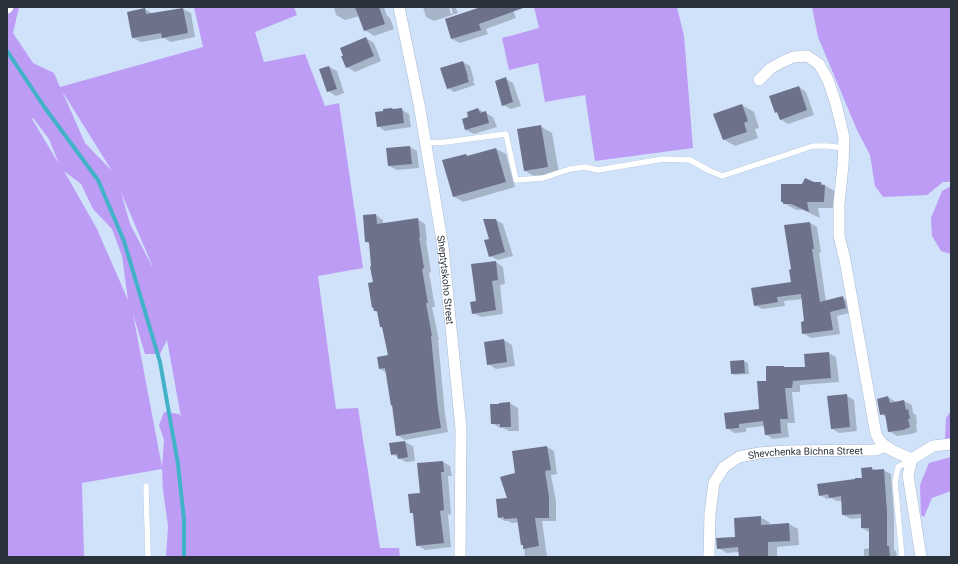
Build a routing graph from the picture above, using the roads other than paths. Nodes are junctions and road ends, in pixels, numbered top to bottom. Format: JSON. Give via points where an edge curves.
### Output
{"nodes":[{"id":1,"x":399,"y":7,"type":"edge"},
{"id":2,"x":759,"y":80,"type":"dead end"},
{"id":3,"x":426,"y":143,"type":"junction"},
{"id":4,"x":844,"y":148,"type":"junction"},
{"id":5,"x":951,"y":444,"type":"edge"},
{"id":6,"x":886,"y":446,"type":"junction"},
{"id":7,"x":912,"y":459,"type":"junction"},
{"id":8,"x":146,"y":486,"type":"dead end"},
{"id":9,"x":148,"y":557,"type":"edge"},
{"id":10,"x":460,"y":557,"type":"edge"},
{"id":11,"x":709,"y":557,"type":"edge"},
{"id":12,"x":902,"y":557,"type":"edge"},
{"id":13,"x":921,"y":557,"type":"edge"}],
"edges":[{"from":1,"to":3,"type":"street","name":"Sheptytskoho Street"},
{"from":2,"to":4,"type":"street","via":[[771,68],[793,57],[807,56],[819,64],[828,80],[836,104]]},
{"from":3,"to":4,"type":"lane","via":[[506,134],[516,180],[543,178],[570,169],[585,167],[598,170],[663,159],[690,160],[722,176],[813,146]]},
{"from":3,"to":10,"type":"street","name":"Sheptytskoho Street","via":[[443,247],[461,429]]},
{"from":4,"to":6,"type":"street","via":[[839,236],[877,436]]},
{"from":5,"to":7,"type":"street","via":[[933,446]]},
{"from":6,"to":7,"type":"street"},
{"from":6,"to":11,"type":"street","name":"Shevchenka Bichna Street","via":[[875,450],[759,453],[739,458],[724,467],[714,483]]},
{"from":7,"to":12,"type":"lane","via":[[898,467],[895,482]]},
{"from":7,"to":13,"type":"street","via":[[908,475]]},
{"from":8,"to":9,"type":"lane"}]}
